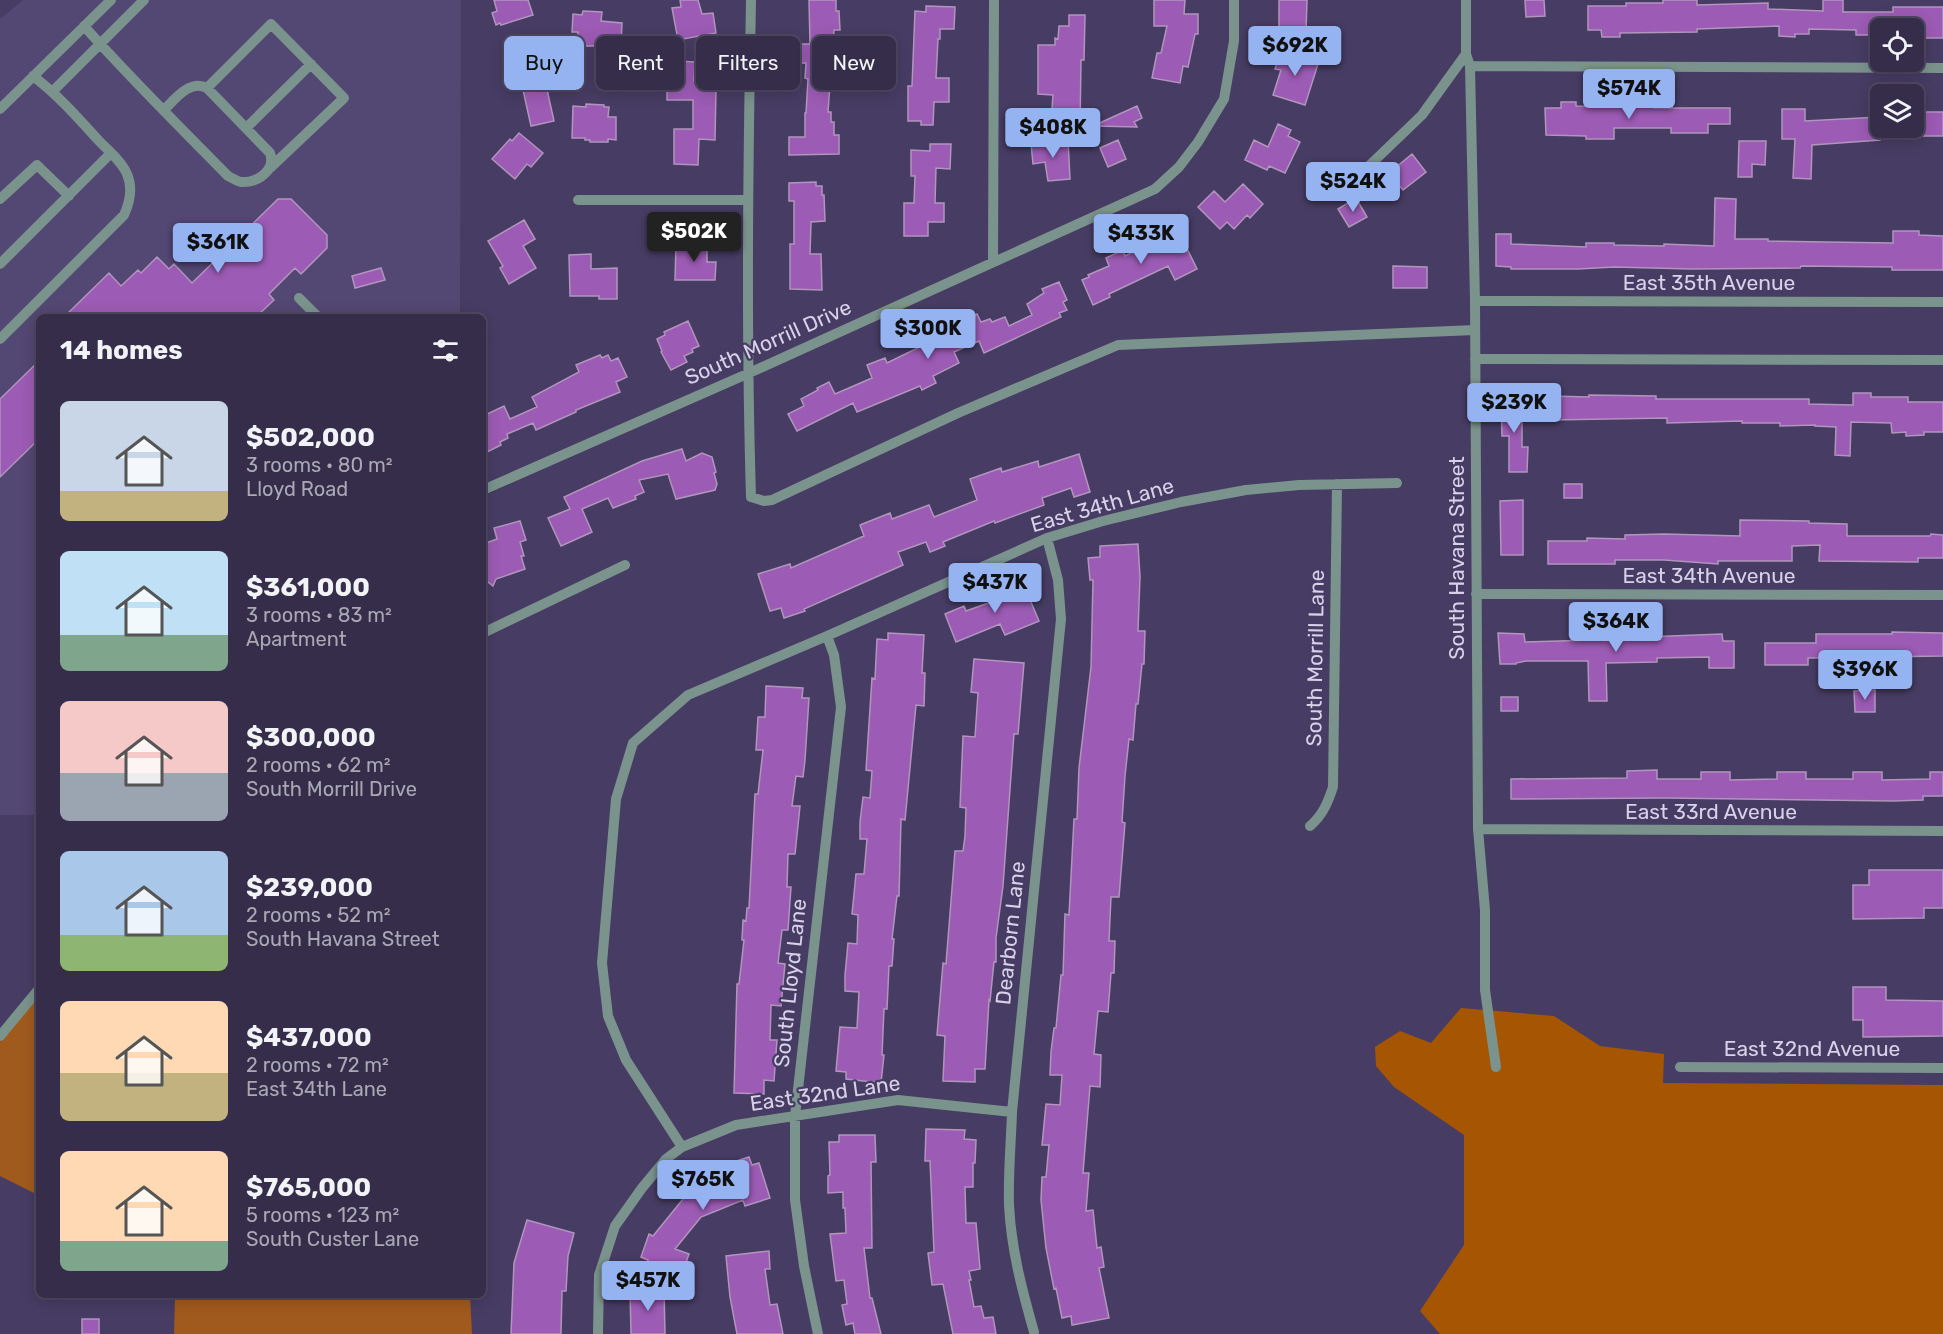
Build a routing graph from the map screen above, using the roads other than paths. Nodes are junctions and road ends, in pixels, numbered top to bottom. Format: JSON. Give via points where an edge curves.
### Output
{"nodes":[{"id":1,"x":111,"y":0,"type":"edge"},
{"id":2,"x":144,"y":0,"type":"edge"},
{"id":3,"x":751,"y":0,"type":"edge"},
{"id":4,"x":994,"y":0,"type":"edge"},
{"id":5,"x":1234,"y":0,"type":"edge"},
{"id":6,"x":1466,"y":0,"type":"edge"},
{"id":7,"x":84,"y":26,"type":"junction"},
{"id":8,"x":100,"y":44,"type":"junction"},
{"id":9,"x":1466,"y":54,"type":"junction"},
{"id":10,"x":310,"y":64,"type":"junction"},
{"id":11,"x":1470,"y":66,"type":"junction"},
{"id":12,"x":1943,"y":68,"type":"edge"},
{"id":13,"x":33,"y":76,"type":"junction"},
{"id":14,"x":207,"y":88,"type":"junction"},
{"id":15,"x":53,"y":92,"type":"junction"},
{"id":16,"x":0,"y":109,"type":"edge"},
{"id":17,"x":164,"y":110,"type":"junction"},
{"id":18,"x":246,"y":128,"type":"junction"},
{"id":19,"x":111,"y":153,"type":"junction"},
{"id":20,"x":270,"y":168,"type":"junction"},
{"id":21,"x":1348,"y":186,"type":"dead end"},
{"id":22,"x":69,"y":196,"type":"junction"},
{"id":23,"x":0,"y":199,"type":"edge"},
{"id":24,"x":578,"y":200,"type":"dead end"},
{"id":25,"x":747,"y":200,"type":"junction"},
{"id":26,"x":993,"y":261,"type":"junction"},
{"id":27,"x":0,"y":264,"type":"edge"},
{"id":28,"x":299,"y":298,"type":"dead end"},
{"id":29,"x":1475,"y":301,"type":"junction"},
{"id":30,"x":1943,"y":302,"type":"edge"},
{"id":31,"x":315,"y":314,"type":"edge"},
{"id":32,"x":1475,"y":330,"type":"junction"},
{"id":33,"x":0,"y":339,"type":"edge"},
{"id":34,"x":1475,"y":359,"type":"junction"},
{"id":35,"x":1943,"y":360,"type":"edge"},
{"id":36,"x":747,"y":374,"type":"junction"},
{"id":37,"x":1397,"y":483,"type":"dead end"},
{"id":38,"x":1337,"y":484,"type":"junction"},
{"id":39,"x":486,"y":488,"type":"edge"},
{"id":40,"x":1047,"y":538,"type":"junction"},
{"id":41,"x":625,"y":565,"type":"dead end"},
{"id":42,"x":1476,"y":594,"type":"junction"},
{"id":43,"x":1943,"y":595,"type":"edge"},
{"id":44,"x":486,"y":632,"type":"edge"},
{"id":45,"x":827,"y":636,"type":"junction"},
{"id":46,"x":1310,"y":826,"type":"dead end"},
{"id":47,"x":1478,"y":829,"type":"junction"},
{"id":48,"x":1943,"y":831,"type":"edge"},
{"id":49,"x":36,"y":993,"type":"edge"},
{"id":50,"x":0,"y":1036,"type":"edge"},
{"id":51,"x":1496,"y":1067,"type":"dead end"},
{"id":52,"x":1680,"y":1067,"type":"dead end"},
{"id":53,"x":1943,"y":1068,"type":"edge"},
{"id":54,"x":1012,"y":1112,"type":"junction"},
{"id":55,"x":795,"y":1116,"type":"junction"},
{"id":56,"x":682,"y":1147,"type":"junction"},
{"id":57,"x":1034,"y":1332,"type":"dead end"},
{"id":58,"x":598,"y":1334,"type":"edge"},
{"id":59,"x":818,"y":1334,"type":"edge"}],
"edges":[{"from":1,"to":7,"type":"street"},
{"from":2,"to":8,"type":"street"},
{"from":3,"to":25,"type":"street"},
{"from":4,"to":26,"type":"street"},
{"from":5,"to":26,"type":"street","name":"South Morrill Drive","via":[[1234,41],[1224,99],[1179,167],[1155,189]]},
{"from":6,"to":9,"type":"street","name":"South Havana Street"},
{"from":7,"to":8,"type":"street"},
{"from":7,"to":13,"type":"street"},
{"from":8,"to":15,"type":"street"},
{"from":8,"to":17,"type":"street"},
{"from":9,"to":11,"type":"street","name":"South Havana Street"},
{"from":9,"to":21,"type":"street","via":[[1422,116]]},
{"from":10,"to":14,"type":"street","via":[[271,24]]},
{"from":10,"to":18,"type":"street"},
{"from":10,"to":20,"type":"street","via":[[344,98]]},
{"from":11,"to":12,"type":"street"},
{"from":11,"to":29,"type":"street","name":"South Havana Street"},
{"from":13,"to":15,"type":"street"},
{"from":13,"to":16,"type":"street"},
{"from":14,"to":17,"type":"street","via":[[195,85]]},
{"from":14,"to":18,"type":"street"},
{"from":15,"to":19,"type":"street"},
{"from":17,"to":20,"type":"street","via":[[228,176],[240,182],[252,181]]},
{"from":18,"to":20,"type":"street","via":[[270,153]]},
{"from":19,"to":22,"type":"street"},
{"from":19,"to":33,"type":"street","via":[[127,173],[131,189],[123,215]]},
{"from":22,"to":23,"type":"street","via":[[37,165]]},
{"from":22,"to":27,"type":"street"},
{"from":24,"to":25,"type":"street"},
{"from":25,"to":36,"type":"street"},
{"from":26,"to":36,"type":"street","name":"South Morrill Drive"},
{"from":28,"to":31,"type":"street"},
{"from":29,"to":30,"type":"street","name":"East 35th Avenue"},
{"from":29,"to":32,"type":"street","name":"South Havana Street"},
{"from":32,"to":34,"type":"street","name":"South Havana Street"},
{"from":32,"to":36,"type":"street","via":[[1118,345],[764,501],[751,497]]},
{"from":34,"to":35,"type":"street"},
{"from":34,"to":42,"type":"street","name":"South Havana Street"},
{"from":36,"to":39,"type":"street","name":"South Morrill Drive"},
{"from":37,"to":38,"type":"street","name":"East 34th Lane"},
{"from":38,"to":40,"type":"street","name":"East 34th Lane","via":[[1246,490],[1203,498]]},
{"from":38,"to":46,"type":"street","name":"South Morrill Lane","via":[[1334,787],[1320,818]]},
{"from":40,"to":45,"type":"street","name":"East 34th Lane"},
{"from":40,"to":54,"type":"street","name":"Dearborn Lane","via":[[1058,580],[1061,619]]},
{"from":41,"to":44,"type":"street"},
{"from":42,"to":43,"type":"street","name":"East 34th Avenue"},
{"from":42,"to":47,"type":"street","name":"South Havana Street"},
{"from":45,"to":55,"type":"street","name":"South Lloyd Lane","via":[[834,655],[841,707]]},
{"from":45,"to":56,"type":"street","name":"East 34th Lane","via":[[688,696],[633,743],[616,799],[602,963],[608,1016],[626,1060]]},
{"from":47,"to":48,"type":"street","name":"East 33rd Avenue"},
{"from":47,"to":51,"type":"street","name":"South Havana Street","via":[[1485,910],[1485,990]]},
{"from":49,"to":50,"type":"street"},
{"from":52,"to":53,"type":"street","name":"East 32nd Avenue"},
{"from":54,"to":55,"type":"street","name":"East 32nd Lane","via":[[898,1100]]},
{"from":54,"to":57,"type":"street","name":"Dearborn Lane","via":[[1009,1206],[1020,1283]]},
{"from":55,"to":56,"type":"street","name":"East 32nd Lane","via":[[736,1125]]},
{"from":55,"to":59,"type":"street","name":"South Lloyd Lane","via":[[795,1200]]},
{"from":56,"to":58,"type":"street","name":"East 32nd Lane","via":[[666,1159],[615,1227],[599,1275]]}]}
